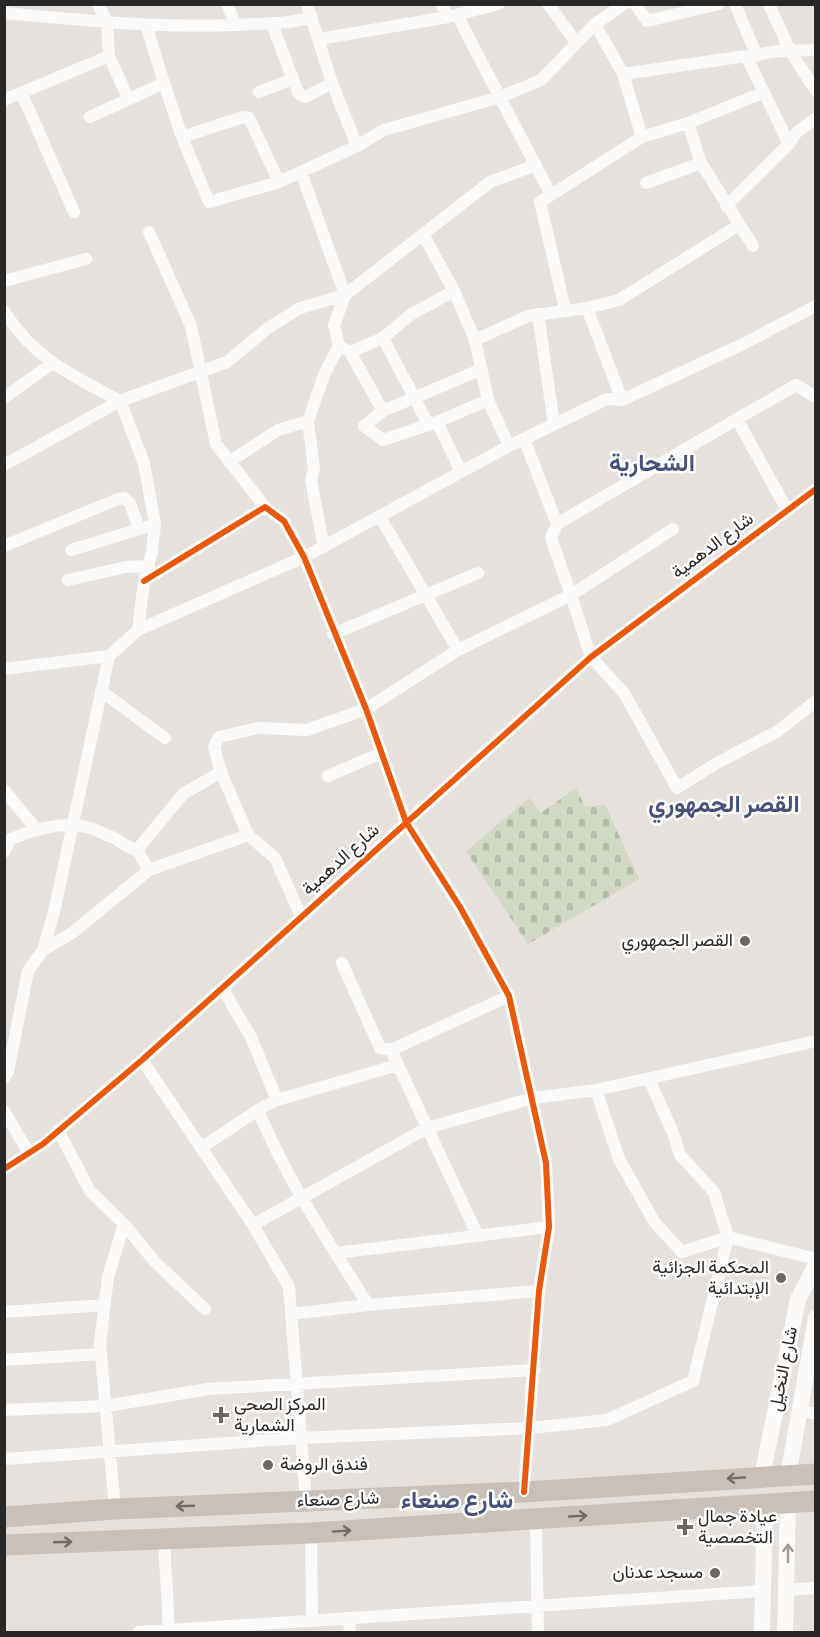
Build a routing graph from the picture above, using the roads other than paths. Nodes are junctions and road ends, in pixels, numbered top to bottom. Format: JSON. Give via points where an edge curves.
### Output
{"nodes":[{"id":1,"x":98,"y":4,"type":"edge"},
{"id":2,"x":226,"y":4,"type":"edge"},
{"id":3,"x":308,"y":4,"type":"edge"},
{"id":4,"x":441,"y":4,"type":"edge"},
{"id":5,"x":499,"y":4,"type":"edge"},
{"id":6,"x":548,"y":4,"type":"edge"},
{"id":7,"x":624,"y":4,"type":"edge"},
{"id":8,"x":635,"y":4,"type":"edge"},
{"id":9,"x":719,"y":4,"type":"edge"},
{"id":10,"x":735,"y":4,"type":"edge"},
{"id":11,"x":769,"y":4,"type":"edge"},
{"id":12,"x":4,"y":13,"type":"edge"},
{"id":13,"x":452,"y":16,"type":"junction"},
{"id":14,"x":312,"y":17,"type":"junction"},
{"id":15,"x":106,"y":22,"type":"junction"},
{"id":16,"x":235,"y":24,"type":"junction"},
{"id":17,"x":272,"y":24,"type":"junction"},
{"id":18,"x":595,"y":24,"type":"junction"},
{"id":19,"x":146,"y":25,"type":"junction"},
{"id":20,"x":319,"y":39,"type":"junction"},
{"id":21,"x":576,"y":42,"type":"junction"},
{"id":22,"x":816,"y":50,"type":"edge"},
{"id":23,"x":790,"y":51,"type":"junction"},
{"id":24,"x":109,"y":56,"type":"junction"},
{"id":25,"x":752,"y":56,"type":"junction"},
{"id":26,"x":623,"y":74,"type":"junction"},
{"id":27,"x":293,"y":80,"type":"junction"},
{"id":28,"x":164,"y":83,"type":"junction"},
{"id":29,"x":332,"y":83,"type":"junction"},
{"id":30,"x":259,"y":92,"type":"dead end"},
{"id":31,"x":816,"y":92,"type":"edge"},
{"id":32,"x":762,"y":93,"type":"junction"},
{"id":33,"x":22,"y":94,"type":"junction"},
{"id":34,"x":500,"y":97,"type":"junction"},
{"id":35,"x":128,"y":98,"type":"junction"},
{"id":36,"x":4,"y":100,"type":"edge"},
{"id":37,"x":90,"y":117,"type":"dead end"},
{"id":38,"x":816,"y":118,"type":"edge"},
{"id":39,"x":688,"y":123,"type":"junction"},
{"id":40,"x":182,"y":137,"type":"junction"},
{"id":41,"x":642,"y":137,"type":"junction"},
{"id":42,"x":789,"y":144,"type":"junction"},
{"id":43,"x":357,"y":146,"type":"junction"},
{"id":44,"x":701,"y":163,"type":"junction"},
{"id":45,"x":536,"y":165,"type":"junction"},
{"id":46,"x":301,"y":172,"type":"junction"},
{"id":47,"x":279,"y":182,"type":"junction"},
{"id":48,"x":646,"y":183,"type":"dead end"},
{"id":49,"x":551,"y":195,"type":"junction"},
{"id":50,"x":726,"y":206,"type":"junction"},
{"id":51,"x":74,"y":212,"type":"dead end"},
{"id":52,"x":739,"y":225,"type":"junction"},
{"id":53,"x":148,"y":232,"type":"dead end"},
{"id":54,"x":423,"y":234,"type":"junction"},
{"id":55,"x":753,"y":246,"type":"dead end"},
{"id":56,"x":86,"y":259,"type":"dead end"},
{"id":57,"x":4,"y":281,"type":"edge"},
{"id":58,"x":454,"y":291,"type":"junction"},
{"id":59,"x":345,"y":295,"type":"junction"},
{"id":60,"x":816,"y":306,"type":"edge"},
{"id":61,"x":587,"y":308,"type":"junction"},
{"id":62,"x":565,"y":309,"type":"junction"},
{"id":63,"x":4,"y":311,"type":"edge"},
{"id":64,"x":538,"y":314,"type":"junction"},
{"id":65,"x":8,"y":326,"type":"edge"},
{"id":66,"x":382,"y":338,"type":"junction"},
{"id":67,"x":475,"y":340,"type":"junction"},
{"id":68,"x":345,"y":349,"type":"junction"},
{"id":69,"x":51,"y":364,"type":"junction"},
{"id":70,"x":482,"y":369,"type":"junction"},
{"id":71,"x":202,"y":373,"type":"junction"},
{"id":72,"x":415,"y":396,"type":"junction"},
{"id":73,"x":816,"y":397,"type":"edge"},
{"id":74,"x":4,"y":398,"type":"edge"},
{"id":75,"x":488,"y":400,"type":"junction"},
{"id":76,"x":622,"y":400,"type":"junction"},
{"id":77,"x":120,"y":401,"type":"junction"},
{"id":78,"x":383,"y":411,"type":"junction"},
{"id":79,"x":737,"y":419,"type":"junction"},
{"id":80,"x":308,"y":421,"type":"junction"},
{"id":81,"x":433,"y":423,"type":"junction"},
{"id":82,"x":555,"y":424,"type":"junction"},
{"id":83,"x":524,"y":439,"type":"junction"},
{"id":84,"x":509,"y":446,"type":"junction"},
{"id":85,"x":230,"y":462,"type":"junction"},
{"id":86,"x":4,"y":465,"type":"edge"},
{"id":87,"x":461,"y":472,"type":"junction"},
{"id":88,"x":816,"y":489,"type":"edge"},
{"id":89,"x":265,"y":507,"type":"junction"},
{"id":90,"x":787,"y":510,"type":"junction"},
{"id":91,"x":380,"y":517,"type":"junction"},
{"id":92,"x":155,"y":524,"type":"junction"},
{"id":93,"x":557,"y":524,"type":"junction"},
{"id":94,"x":139,"y":529,"type":"junction"},
{"id":95,"x":673,"y":529,"type":"dead end"},
{"id":96,"x":4,"y":546,"type":"edge"},
{"id":97,"x":324,"y":547,"type":"junction"},
{"id":98,"x":71,"y":550,"type":"dead end"},
{"id":99,"x":304,"y":557,"type":"junction"},
{"id":100,"x":149,"y":566,"type":"junction"},
{"id":101,"x":478,"y":573,"type":"dead end"},
{"id":102,"x":68,"y":580,"type":"dead end"},
{"id":103,"x":144,"y":581,"type":"junction"},
{"id":104,"x":426,"y":594,"type":"junction"},
{"id":105,"x":571,"y":595,"type":"junction"},
{"id":106,"x":138,"y":630,"type":"junction"},
{"id":107,"x":333,"y":634,"type":"junction"},
{"id":108,"x":458,"y":650,"type":"junction"},
{"id":109,"x":109,"y":656,"type":"junction"},
{"id":110,"x":591,"y":657,"type":"junction"},
{"id":111,"x":6,"y":670,"type":"edge"},
{"id":112,"x":101,"y":691,"type":"junction"},
{"id":113,"x":816,"y":701,"type":"edge"},
{"id":114,"x":366,"y":709,"type":"junction"},
{"id":115,"x":165,"y":738,"type":"dead end"},
{"id":116,"x":380,"y":754,"type":"junction"},
{"id":117,"x":221,"y":772,"type":"junction"},
{"id":118,"x":328,"y":776,"type":"dead end"},
{"id":119,"x":4,"y":790,"type":"edge"},
{"id":120,"x":406,"y":822,"type":"junction"},
{"id":121,"x":72,"y":824,"type":"junction"},
{"id":122,"x":36,"y":829,"type":"junction"},
{"id":123,"x":248,"y":835,"type":"junction"},
{"id":124,"x":137,"y":850,"type":"junction"},
{"id":125,"x":4,"y":852,"type":"edge"},
{"id":126,"x":149,"y":870,"type":"junction"},
{"id":127,"x":302,"y":916,"type":"junction"},
{"id":128,"x":43,"y":950,"type":"junction"},
{"id":129,"x":342,"y":963,"type":"dead end"},
{"id":130,"x":222,"y":988,"type":"junction"},
{"id":131,"x":509,"y":996,"type":"junction"},
{"id":132,"x":816,"y":1041,"type":"edge"},
{"id":133,"x":391,"y":1050,"type":"junction"},
{"id":134,"x":141,"y":1060,"type":"junction"},
{"id":135,"x":398,"y":1065,"type":"junction"},
{"id":136,"x":4,"y":1078,"type":"edge"},
{"id":137,"x":649,"y":1079,"type":"junction"},
{"id":138,"x":596,"y":1090,"type":"junction"},
{"id":139,"x":533,"y":1098,"type":"junction"},
{"id":140,"x":277,"y":1100,"type":"junction"},
{"id":141,"x":258,"y":1110,"type":"junction"},
{"id":142,"x":5,"y":1112,"type":"edge"},
{"id":143,"x":427,"y":1128,"type":"junction"},
{"id":144,"x":58,"y":1130,"type":"junction"},
{"id":145,"x":201,"y":1148,"type":"junction"},
{"id":146,"x":29,"y":1153,"type":"junction"},
{"id":147,"x":4,"y":1169,"type":"edge"},
{"id":148,"x":302,"y":1198,"type":"junction"},
{"id":149,"x":124,"y":1224,"type":"junction"},
{"id":150,"x":253,"y":1225,"type":"junction"},
{"id":151,"x":549,"y":1227,"type":"junction"},
{"id":152,"x":477,"y":1234,"type":"junction"},
{"id":153,"x":729,"y":1237,"type":"junction"},
{"id":154,"x":336,"y":1253,"type":"junction"},
{"id":155,"x":816,"y":1259,"type":"edge"},
{"id":156,"x":816,"y":1264,"type":"edge"},
{"id":157,"x":539,"y":1291,"type":"junction"},
{"id":158,"x":105,"y":1305,"type":"junction"},
{"id":159,"x":368,"y":1305,"type":"junction"},
{"id":160,"x":205,"y":1309,"type":"dead end"},
{"id":161,"x":4,"y":1312,"type":"edge"},
{"id":162,"x":291,"y":1314,"type":"junction"},
{"id":163,"x":815,"y":1328,"type":"edge"},
{"id":164,"x":101,"y":1354,"type":"junction"},
{"id":165,"x":4,"y":1360,"type":"edge"},
{"id":166,"x":535,"y":1370,"type":"junction"},
{"id":167,"x":296,"y":1384,"type":"junction"},
{"id":168,"x":106,"y":1406,"type":"junction"},
{"id":169,"x":4,"y":1410,"type":"edge"},
{"id":170,"x":807,"y":1412,"type":"edge"},
{"id":171,"x":530,"y":1428,"type":"junction"},
{"id":172,"x":300,"y":1438,"type":"junction"},
{"id":173,"x":111,"y":1450,"type":"junction"},
{"id":174,"x":4,"y":1459,"type":"edge"},
{"id":175,"x":816,"y":1474,"type":"edge"},
{"id":176,"x":788,"y":1476,"type":"junction"},
{"id":177,"x":762,"y":1477,"type":"junction"},
{"id":178,"x":524,"y":1492,"type":"junction"},
{"id":179,"x":306,"y":1501,"type":"junction"},
{"id":180,"x":816,"y":1502,"type":"edge"},
{"id":181,"x":275,"y":1503,"type":"junction"},
{"id":182,"x":788,"y":1503,"type":"junction"},
{"id":183,"x":225,"y":1504,"type":"junction"},
{"id":184,"x":765,"y":1506,"type":"junction"},
{"id":185,"x":115,"y":1509,"type":"junction"},
{"id":186,"x":4,"y":1517,"type":"edge"},
{"id":187,"x":536,"y":1518,"type":"junction"},
{"id":188,"x":311,"y":1533,"type":"junction"},
{"id":189,"x":272,"y":1535,"type":"junction"},
{"id":190,"x":222,"y":1536,"type":"junction"},
{"id":191,"x":164,"y":1538,"type":"junction"},
{"id":192,"x":4,"y":1545,"type":"edge"},
{"id":193,"x":816,"y":1588,"type":"edge"},
{"id":194,"x":788,"y":1590,"type":"junction"},
{"id":195,"x":763,"y":1591,"type":"junction"},
{"id":196,"x":536,"y":1604,"type":"junction"},
{"id":197,"x":349,"y":1618,"type":"junction"},
{"id":198,"x":312,"y":1620,"type":"junction"},
{"id":199,"x":169,"y":1631,"type":"edge"},
{"id":200,"x":139,"y":1632,"type":"edge"},
{"id":201,"x":350,"y":1632,"type":"edge"},
{"id":202,"x":538,"y":1632,"type":"edge"},
{"id":203,"x":762,"y":1632,"type":"edge"},
{"id":204,"x":785,"y":1632,"type":"edge"}],
"edges":[{"from":1,"to":15,"type":"street"},
{"from":2,"to":16,"type":"street"},
{"from":3,"to":14,"type":"street"},
{"from":4,"to":13,"type":"street"},
{"from":5,"to":13,"type":"street"},
{"from":6,"to":21,"type":"street"},
{"from":7,"to":18,"type":"street"},
{"from":8,"to":9,"type":"street","via":[[647,21]]},
{"from":10,"to":25,"type":"street"},
{"from":11,"to":23,"type":"street"},
{"from":12,"to":15,"type":"street"},
{"from":13,"to":20,"type":"street"},
{"from":13,"to":34,"type":"street"},
{"from":14,"to":17,"type":"street"},
{"from":14,"to":20,"type":"street"},
{"from":15,"to":19,"type":"street"},
{"from":15,"to":24,"type":"street"},
{"from":16,"to":17,"type":"street"},
{"from":16,"to":19,"type":"street"},
{"from":17,"to":27,"type":"street"},
{"from":18,"to":21,"type":"street"},
{"from":18,"to":26,"type":"street"},
{"from":19,"to":28,"type":"street"},
{"from":20,"to":29,"type":"street"},
{"from":21,"to":34,"type":"street","via":[[541,80]]},
{"from":22,"to":23,"type":"street"},
{"from":23,"to":25,"type":"street"},
{"from":23,"to":31,"type":"street"},
{"from":24,"to":33,"type":"street"},
{"from":24,"to":35,"type":"street"},
{"from":25,"to":26,"type":"street"},
{"from":25,"to":32,"type":"street"},
{"from":26,"to":41,"type":"street"},
{"from":27,"to":29,"type":"street","via":[[299,94],[305,97]]},
{"from":27,"to":30,"type":"street"},
{"from":28,"to":35,"type":"street"},
{"from":28,"to":40,"type":"street"},
{"from":29,"to":43,"type":"street"},
{"from":32,"to":39,"type":"street"},
{"from":32,"to":42,"type":"street"},
{"from":33,"to":36,"type":"street"},
{"from":33,"to":51,"type":"street"},
{"from":34,"to":43,"type":"street","via":[[384,130]]},
{"from":34,"to":45,"type":"street"},
{"from":35,"to":37,"type":"street"},
{"from":38,"to":42,"type":"street","via":[[796,133]]},
{"from":39,"to":41,"type":"street"},
{"from":39,"to":44,"type":"street"},
{"from":40,"to":47,"type":"street","via":[[249,118]]},
{"from":40,"to":47,"type":"street","via":[[209,202]]},
{"from":41,"to":49,"type":"street"},
{"from":42,"to":50,"type":"street"},
{"from":43,"to":46,"type":"street"},
{"from":44,"to":48,"type":"street"},
{"from":44,"to":50,"type":"street"},
{"from":45,"to":49,"type":"street"},
{"from":45,"to":54,"type":"street","via":[[490,183]]},
{"from":46,"to":47,"type":"street"},
{"from":46,"to":59,"type":"street"},
{"from":49,"to":62,"type":"street","via":[[540,202]]},
{"from":50,"to":52,"type":"street"},
{"from":52,"to":55,"type":"street"},
{"from":52,"to":61,"type":"street","via":[[619,300]]},
{"from":53,"to":71,"type":"street","via":[[191,326]]},
{"from":54,"to":58,"type":"street"},
{"from":54,"to":59,"type":"street"},
{"from":56,"to":57,"type":"street"},
{"from":58,"to":66,"type":"street","via":[[410,315]]},
{"from":58,"to":67,"type":"street"},
{"from":59,"to":68,"type":"street","via":[[334,326]]},
{"from":59,"to":71,"type":"street","via":[[300,308],[226,362]]},
{"from":60,"to":76,"type":"street"},
{"from":61,"to":62,"type":"street"},
{"from":61,"to":76,"type":"street"},
{"from":62,"to":64,"type":"street"},
{"from":63,"to":65,"type":"street"},
{"from":64,"to":67,"type":"street"},
{"from":64,"to":82,"type":"street"},
{"from":65,"to":69,"type":"street"},
{"from":66,"to":68,"type":"street"},
{"from":66,"to":72,"type":"street"},
{"from":67,"to":70,"type":"street"},
{"from":68,"to":78,"type":"street"},
{"from":68,"to":80,"type":"street","via":[[324,375]]},
{"from":69,"to":74,"type":"street"},
{"from":69,"to":77,"type":"street"},
{"from":70,"to":72,"type":"street"},
{"from":70,"to":75,"type":"street"},
{"from":71,"to":77,"type":"street"},
{"from":71,"to":85,"type":"street","via":[[216,444]]},
{"from":72,"to":78,"type":"street"},
{"from":72,"to":81,"type":"street"},
{"from":73,"to":79,"type":"street","via":[[796,385]]},
{"from":75,"to":81,"type":"street"},
{"from":75,"to":84,"type":"street"},
{"from":76,"to":82,"type":"street","via":[[608,399]]},
{"from":77,"to":86,"type":"street"},
{"from":77,"to":92,"type":"street","via":[[144,463]]},
{"from":78,"to":81,"type":"street","via":[[364,426],[383,440]]},
{"from":79,"to":90,"type":"street"},
{"from":79,"to":93,"type":"street"},
{"from":80,"to":85,"type":"street","via":[[278,430]]},
{"from":80,"to":97,"type":"street","via":[[314,468],[311,481]]},
{"from":81,"to":87,"type":"street"},
{"from":82,"to":83,"type":"street"},
{"from":83,"to":84,"type":"street"},
{"from":83,"to":93,"type":"street"},
{"from":84,"to":87,"type":"street"},
{"from":85,"to":89,"type":"street"},
{"from":87,"to":91,"type":"street"},
{"from":88,"to":90,"type":"street","name":"شارع الدهمية"},
{"from":89,"to":99,"type":"street","via":[[284,521]]},
{"from":89,"to":103,"type":"street"},
{"from":90,"to":110,"type":"street","name":"شارع الدهمية"},
{"from":91,"to":97,"type":"street"},
{"from":91,"to":104,"type":"street"},
{"from":92,"to":94,"type":"street"},
{"from":92,"to":100,"type":"street"},
{"from":93,"to":105,"type":"street","via":[[551,538]]},
{"from":94,"to":96,"type":"street","via":[[130,502],[124,498]]},
{"from":94,"to":98,"type":"street"},
{"from":95,"to":105,"type":"street"},
{"from":97,"to":99,"type":"street"},
{"from":99,"to":106,"type":"street"},
{"from":99,"to":107,"type":"street"},
{"from":100,"to":102,"type":"street"},
{"from":100,"to":103,"type":"street"},
{"from":101,"to":104,"type":"street"},
{"from":103,"to":106,"type":"street"},
{"from":104,"to":107,"type":"street"},
{"from":104,"to":108,"type":"street"},
{"from":105,"to":108,"type":"street"},
{"from":105,"to":110,"type":"street"},
{"from":106,"to":109,"type":"street"},
{"from":107,"to":114,"type":"street"},
{"from":108,"to":114,"type":"street"},
{"from":109,"to":111,"type":"street"},
{"from":109,"to":112,"type":"street"},
{"from":110,"to":113,"type":"street","via":[[624,693],[677,788],[778,731]]},
{"from":110,"to":120,"type":"street","name":"شارع الدهمية"},
{"from":112,"to":115,"type":"street"},
{"from":112,"to":121,"type":"street"},
{"from":114,"to":116,"type":"street"},
{"from":114,"to":117,"type":"street","via":[[307,730],[258,728],[219,736],[214,747]]},
{"from":116,"to":118,"type":"street"},
{"from":116,"to":120,"type":"street"},
{"from":117,"to":123,"type":"street"},
{"from":117,"to":124,"type":"street","via":[[183,794]]},
{"from":119,"to":122,"type":"street"},
{"from":120,"to":127,"type":"street","name":"شارع الدهمية"},
{"from":120,"to":131,"type":"street","via":[[460,906]]},
{"from":121,"to":122,"type":"street"},
{"from":121,"to":124,"type":"street","via":[[114,837],[126,848]]},
{"from":121,"to":128,"type":"street"},
{"from":122,"to":125,"type":"street","via":[[12,839]]},
{"from":123,"to":126,"type":"street"},
{"from":123,"to":127,"type":"street","via":[[275,858]]},
{"from":124,"to":126,"type":"street"},
{"from":126,"to":128,"type":"street","via":[[72,933]]},
{"from":127,"to":130,"type":"street","name":"شارع الدهمية"},
{"from":128,"to":136,"type":"street","via":[[28,971]]},
{"from":129,"to":133,"type":"street","via":[[380,1048]]},
{"from":130,"to":134,"type":"street","name":"شارع الدهمية"},
{"from":130,"to":140,"type":"street","via":[[251,1037]]},
{"from":131,"to":133,"type":"street"},
{"from":131,"to":139,"type":"street"},
{"from":132,"to":137,"type":"street"},
{"from":133,"to":135,"type":"street"},
{"from":134,"to":144,"type":"street","name":"شارع الدهمية"},
{"from":134,"to":145,"type":"street"},
{"from":135,"to":140,"type":"street"},
{"from":135,"to":143,"type":"street"},
{"from":137,"to":138,"type":"street"},
{"from":137,"to":153,"type":"street","via":[[680,1155],[714,1192]]},
{"from":138,"to":139,"type":"street"},
{"from":138,"to":153,"type":"street","via":[[619,1159],[655,1223],[682,1252]]},
{"from":139,"to":143,"type":"street"},
{"from":139,"to":151,"type":"street","via":[[546,1163]]},
{"from":140,"to":141,"type":"street"},
{"from":141,"to":145,"type":"street"},
{"from":141,"to":148,"type":"street"},
{"from":142,"to":146,"type":"street"},
{"from":143,"to":148,"type":"street"},
{"from":143,"to":152,"type":"street"},
{"from":144,"to":146,"type":"street","name":"شارع الدهمية"},
{"from":144,"to":149,"type":"street","via":[[90,1191]]},
{"from":145,"to":150,"type":"street"},
{"from":146,"to":147,"type":"street","name":"شارع الدهمية"},
{"from":148,"to":150,"type":"street"},
{"from":148,"to":154,"type":"street"},
{"from":149,"to":158,"type":"street","via":[[108,1277]]},
{"from":149,"to":160,"type":"street","via":[[155,1262]]},
{"from":150,"to":162,"type":"street","via":[[289,1287]]},
{"from":151,"to":152,"type":"street"},
{"from":151,"to":157,"type":"street"},
{"from":152,"to":154,"type":"street"},
{"from":153,"to":155,"type":"street"},
{"from":153,"to":171,"type":"street","via":[[693,1381],[607,1420]]},
{"from":154,"to":159,"type":"street"},
{"from":156,"to":177,"type":"street","name":"شارع النخيل","via":[[798,1299]]},
{"from":157,"to":159,"type":"street"},
{"from":157,"to":166,"type":"street"},
{"from":158,"to":161,"type":"street"},
{"from":158,"to":164,"type":"street"},
{"from":159,"to":162,"type":"street"},
{"from":162,"to":167,"type":"street"},
{"from":163,"to":170,"type":"street","name":"شارع النخيل"},
{"from":164,"to":165,"type":"street"},
{"from":164,"to":168,"type":"street"},
{"from":166,"to":167,"type":"street"},
{"from":166,"to":171,"type":"street"},
{"from":167,"to":168,"type":"street","via":[[208,1389]]},
{"from":167,"to":172,"type":"street"},
{"from":168,"to":169,"type":"street"},
{"from":168,"to":173,"type":"street"},
{"from":170,"to":176,"type":"street","name":"شارع النخيل"},
{"from":171,"to":172,"type":"street"},
{"from":171,"to":178,"type":"street"},
{"from":172,"to":173,"type":"street"},
{"from":172,"to":179,"type":"street"},
{"from":173,"to":174,"type":"street"},
{"from":173,"to":185,"type":"street"},
{"from":175,"to":176,"type":"highway","name":"شارع صنعاء"},
{"from":176,"to":177,"type":"highway","name":"شارع صنعاء"},
{"from":177,"to":178,"type":"highway","name":"شارع صنعاء","one_way":true},
{"from":178,"to":179,"type":"highway","name":"شارع صنعاء"},
{"from":179,"to":181,"type":"highway","name":"شارع صنعاء"},
{"from":180,"to":182,"type":"highway","name":"شارع صنعاء"},
{"from":181,"to":183,"type":"highway","name":"شارع صنعاء"},
{"from":181,"to":189,"type":"highway","via":[[263,1517],[265,1528]]},
{"from":182,"to":184,"type":"highway","name":"شارع صنعاء"},
{"from":194,"to":182,"type":"street","one_way":true},
{"from":183,"to":185,"type":"highway","name":"شارع صنعاء","one_way":true},
{"from":183,"to":190,"type":"highway","via":[[233,1522],[229,1532]]},
{"from":187,"to":184,"type":"highway","name":"شارع صنعاء","one_way":true},
{"from":184,"to":195,"type":"street"},
{"from":185,"to":186,"type":"highway","name":"شارع صنعاء"},
{"from":188,"to":187,"type":"highway","name":"شارع صنعاء","one_way":true},
{"from":187,"to":196,"type":"street"},
{"from":188,"to":189,"type":"highway","name":"شارع صنعاء"},
{"from":188,"to":198,"type":"street"},
{"from":189,"to":190,"type":"highway","name":"شارع صنعاء"},
{"from":190,"to":191,"type":"highway","name":"شارع صنعاء"},
{"from":192,"to":191,"type":"highway","name":"شارع صنعاء","one_way":true},
{"from":191,"to":199,"type":"street"},
{"from":193,"to":194,"type":"street"},
{"from":194,"to":204,"type":"street"},
{"from":195,"to":196,"type":"street"},
{"from":195,"to":203,"type":"street"},
{"from":196,"to":197,"type":"street"},
{"from":196,"to":202,"type":"street"},
{"from":197,"to":198,"type":"street"},
{"from":197,"to":201,"type":"street"},
{"from":198,"to":199,"type":"street"},
{"from":199,"to":200,"type":"street"}]}
